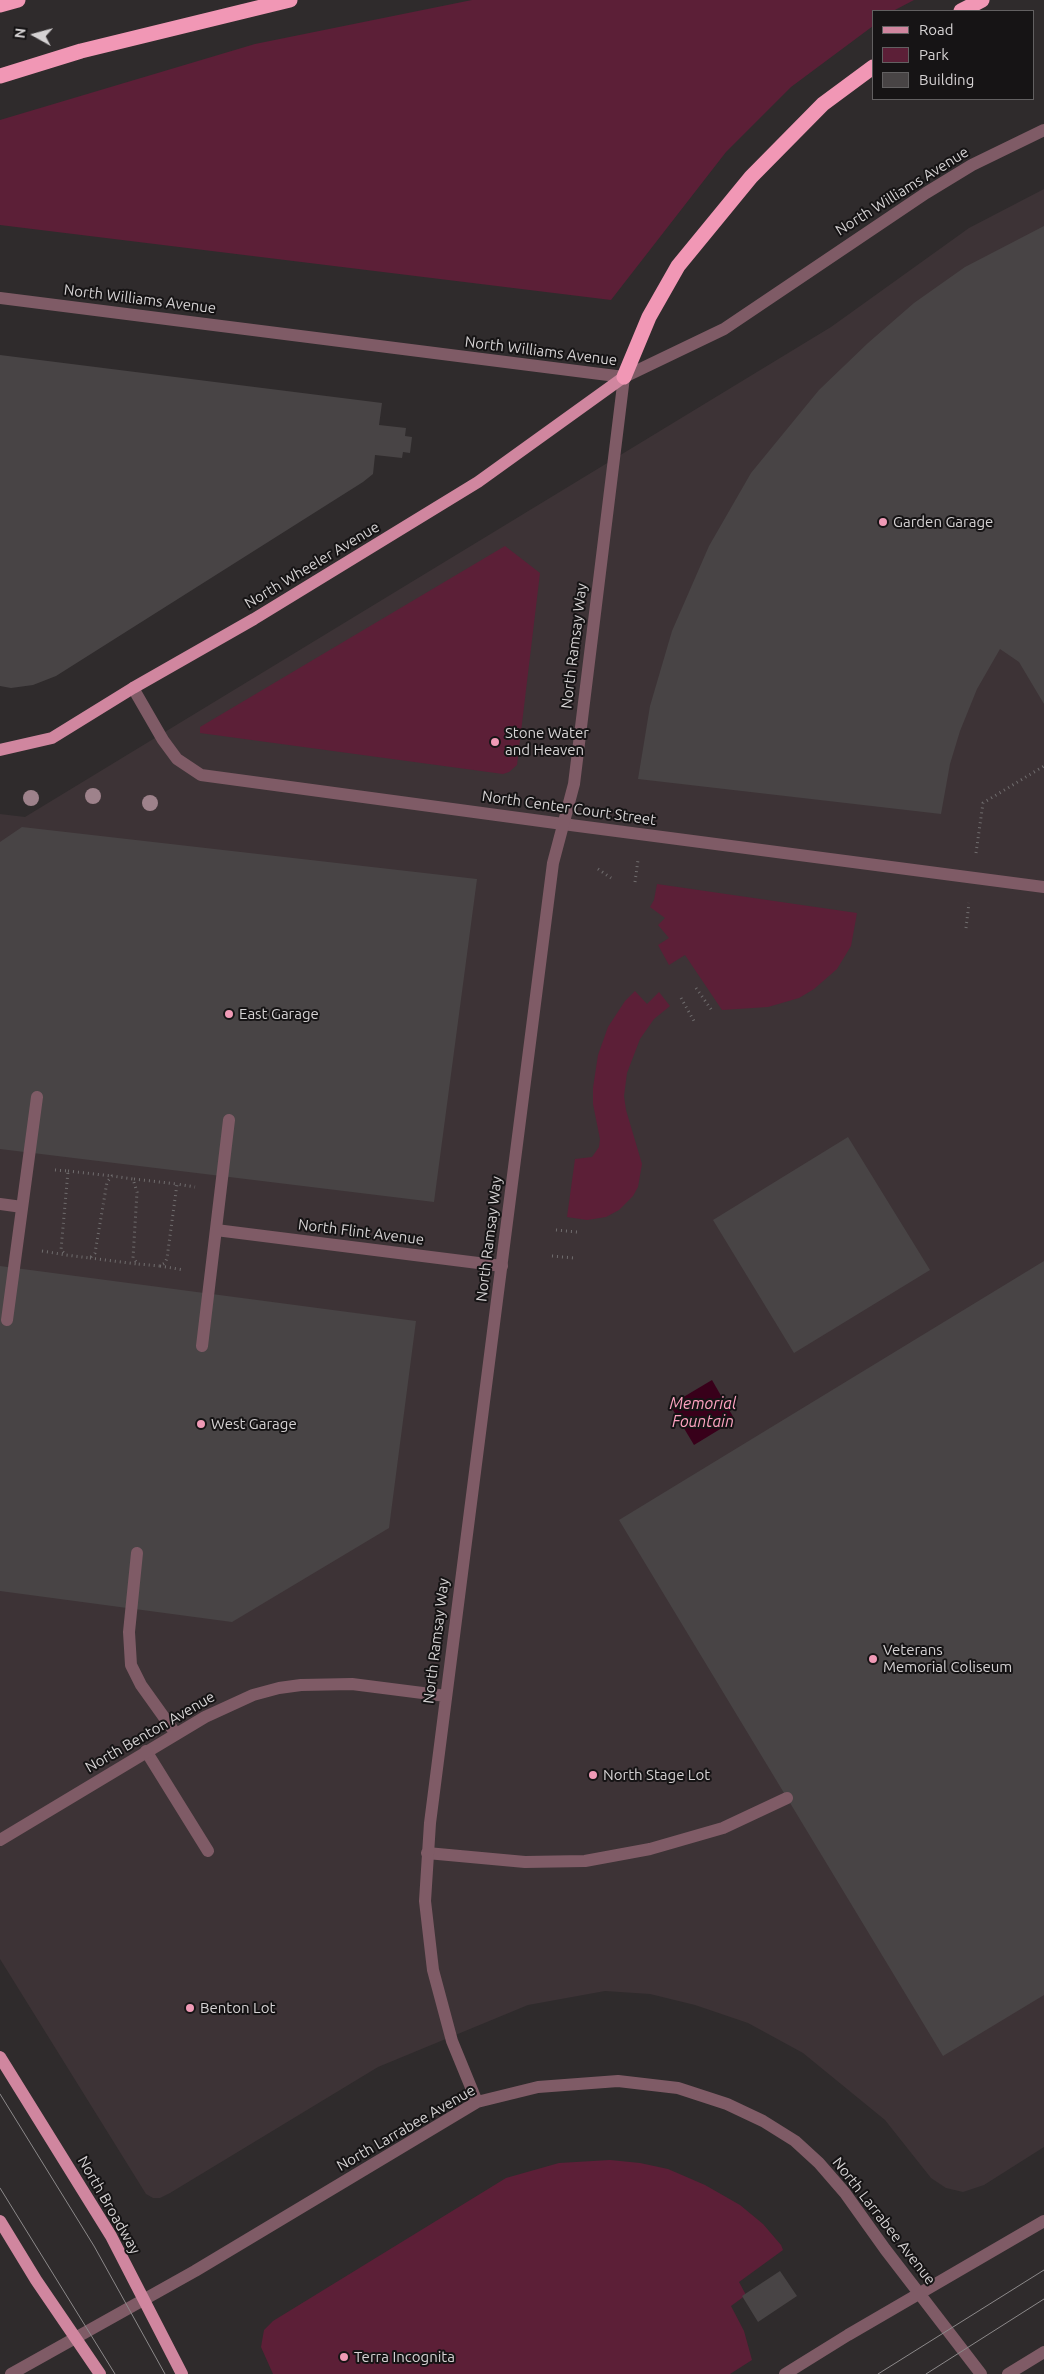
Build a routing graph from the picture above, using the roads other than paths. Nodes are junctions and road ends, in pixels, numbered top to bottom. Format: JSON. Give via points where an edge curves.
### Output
{"nodes":[{"id":1,"x":18,"y":0,"type":"edge"},
{"id":2,"x":290,"y":0,"type":"edge"},
{"id":3,"x":982,"y":0,"type":"edge"},
{"id":4,"x":0,"y":5,"type":"edge"},
{"id":5,"x":963,"y":10,"type":"edge"},
{"id":6,"x":872,"y":68,"type":"edge"},
{"id":7,"x":0,"y":76,"type":"edge"},
{"id":8,"x":1044,"y":130,"type":"edge"},
{"id":9,"x":0,"y":298,"type":"edge"},
{"id":10,"x":624,"y":377,"type":"junction"},
{"id":11,"x":134,"y":688,"type":"junction"},
{"id":12,"x":0,"y":750,"type":"edge"},
{"id":13,"x":563,"y":824,"type":"junction"},
{"id":14,"x":1044,"y":887,"type":"edge"},
{"id":15,"x":37,"y":1097,"type":"dead end"},
{"id":16,"x":229,"y":1120,"type":"dead end"},
{"id":17,"x":0,"y":1204,"type":"edge"},
{"id":18,"x":22,"y":1207,"type":"junction"},
{"id":19,"x":216,"y":1230,"type":"junction"},
{"id":20,"x":502,"y":1266,"type":"junction"},
{"id":21,"x":7,"y":1320,"type":"dead end"},
{"id":22,"x":202,"y":1346,"type":"dead end"},
{"id":23,"x":137,"y":1553,"type":"dead end"},
{"id":24,"x":446,"y":1696,"type":"junction"},
{"id":25,"x":176,"y":1734,"type":"junction"},
{"id":26,"x":146,"y":1751,"type":"junction"},
{"id":27,"x":787,"y":1798,"type":"dead end"},
{"id":28,"x":0,"y":1840,"type":"edge"},
{"id":29,"x":208,"y":1851,"type":"dead end"},
{"id":30,"x":427,"y":1853,"type":"junction"},
{"id":31,"x":0,"y":2056,"type":"edge"},
{"id":32,"x":477,"y":2102,"type":"junction"},
{"id":33,"x":0,"y":2221,"type":"edge"},
{"id":34,"x":1044,"y":2221,"type":"edge"},
{"id":35,"x":920,"y":2294,"type":"junction"},
{"id":36,"x":144,"y":2299,"type":"junction"},
{"id":37,"x":76,"y":2337,"type":"junction"},
{"id":38,"x":1044,"y":2352,"type":"edge"},
{"id":39,"x":10,"y":2374,"type":"edge"},
{"id":40,"x":100,"y":2374,"type":"edge"},
{"id":41,"x":182,"y":2374,"type":"edge"},
{"id":42,"x":786,"y":2374,"type":"edge"},
{"id":43,"x":981,"y":2374,"type":"edge"},
{"id":44,"x":1008,"y":2374,"type":"edge"}],
"edges":[{"from":1,"to":4,"type":"highway"},
{"from":2,"to":7,"type":"highway","via":[[81,51]]},
{"from":3,"to":5,"type":"highway"},
{"from":6,"to":10,"type":"highway","via":[[823,104],[770,157],[678,266],[649,317]]},
{"from":8,"to":10,"type":"street","name":"North Williams Avenue","via":[[972,165],[926,193],[724,329]]},
{"from":9,"to":10,"type":"street","name":"North Williams Avenue"},
{"from":10,"to":11,"type":"main road","name":"North Wheeler Avenue","via":[[478,482],[254,620]]},
{"from":10,"to":13,"type":"street","name":"North Ramsay Way","via":[[574,784]]},
{"from":11,"to":12,"type":"main road","name":"North Wheeler Avenue","via":[[52,738]]},
{"from":11,"to":13,"type":"street","name":"North Center Court Street","via":[[176,759],[201,775]]},
{"from":13,"to":14,"type":"street","name":"North Center Court Street"},
{"from":13,"to":20,"type":"street","name":"North Ramsay Way","via":[[553,863]]},
{"from":15,"to":18,"type":"street"},
{"from":16,"to":19,"type":"street"},
{"from":17,"to":18,"type":"street"},
{"from":18,"to":21,"type":"street"},
{"from":19,"to":20,"type":"street","name":"North Flint Avenue"},
{"from":19,"to":22,"type":"street"},
{"from":20,"to":24,"type":"street","name":"North Ramsay Way"},
{"from":23,"to":25,"type":"street","via":[[130,1632],[131,1665]]},
{"from":24,"to":25,"type":"street","name":"North Benton Avenue","via":[[352,1684],[279,1688],[254,1695]]},
{"from":24,"to":30,"type":"street","name":"North Ramsay Way"},
{"from":25,"to":26,"type":"street","name":"North Benton Avenue"},
{"from":26,"to":28,"type":"street","name":"North Benton Avenue"},
{"from":26,"to":29,"type":"street"},
{"from":27,"to":30,"type":"street","via":[[723,1828],[650,1849],[585,1862],[525,1862]]},
{"from":30,"to":32,"type":"street","name":"North Ramsay Way","via":[[425,1901],[433,1970],[452,2041]]},
{"from":31,"to":36,"type":"main road","name":"North Broadway","via":[[111,2236]]},
{"from":32,"to":35,"type":"street","name":"North Larrabee Avenue","via":[[538,2087],[618,2081],[678,2088],[727,2104],[795,2141],[819,2163]]},
{"from":32,"to":36,"type":"street","name":"North Larrabee Avenue"},
{"from":33,"to":37,"type":"main road"},
{"from":34,"to":35,"type":"street"},
{"from":35,"to":42,"type":"street"},
{"from":35,"to":43,"type":"street","name":"North Larrabee Avenue"},
{"from":36,"to":37,"type":"street","name":"North Larrabee Avenue"},
{"from":36,"to":41,"type":"main road","name":"North Broadway"},
{"from":37,"to":39,"type":"street","name":"North Larrabee Avenue"},
{"from":37,"to":40,"type":"main road"},
{"from":38,"to":44,"type":"street"}]}
